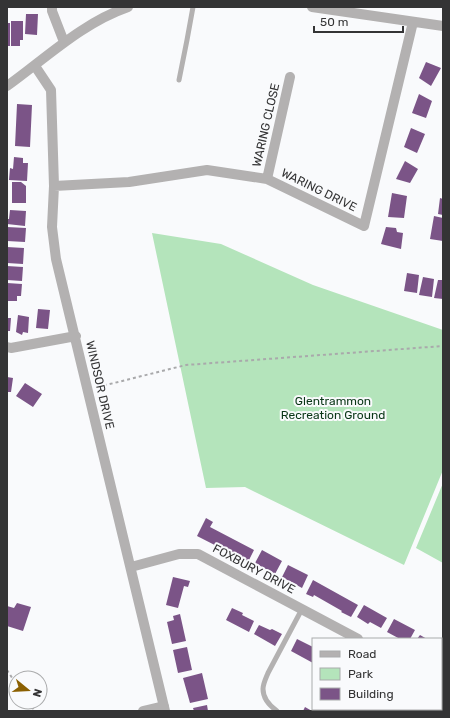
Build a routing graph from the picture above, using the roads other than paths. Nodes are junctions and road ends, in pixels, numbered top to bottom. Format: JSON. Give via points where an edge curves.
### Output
{"nodes":[{"id":1,"x":52,"y":7,"type":"edge"},
{"id":2,"x":128,"y":7,"type":"edge"},
{"id":3,"x":193,"y":7,"type":"edge"},
{"id":4,"x":312,"y":7,"type":"edge"},
{"id":5,"x":413,"y":22,"type":"junction"},
{"id":6,"x":443,"y":26,"type":"edge"},
{"id":7,"x":64,"y":42,"type":"junction"},
{"id":8,"x":35,"y":66,"type":"junction"},
{"id":9,"x":290,"y":77,"type":"dead end"},
{"id":10,"x":179,"y":80,"type":"dead end"},
{"id":11,"x":7,"y":86,"type":"edge"},
{"id":12,"x":267,"y":179,"type":"junction"},
{"id":13,"x":54,"y":186,"type":"junction"},
{"id":14,"x":76,"y":336,"type":"junction"},
{"id":15,"x":7,"y":347,"type":"edge"},
{"id":16,"x":131,"y":567,"type":"junction"},
{"id":17,"x":302,"y":609,"type":"junction"},
{"id":18,"x":356,"y":638,"type":"edge"},
{"id":19,"x":164,"y":708,"type":"edge"},
{"id":20,"x":143,"y":711,"type":"edge"},
{"id":21,"x":277,"y":711,"type":"edge"}],
"edges":[{"from":1,"to":7,"type":"street"},
{"from":2,"to":7,"type":"street","via":[[109,15]]},
{"from":3,"to":10,"type":"lane"},
{"from":4,"to":5,"type":"street"},
{"from":5,"to":6,"type":"street"},
{"from":5,"to":12,"type":"street","name":"WARING DRIVE","via":[[364,226]]},
{"from":7,"to":8,"type":"street"},
{"from":8,"to":11,"type":"street"},
{"from":8,"to":13,"type":"street","name":"WINDSOR DRIVE","via":[[51,90]]},
{"from":9,"to":12,"type":"street","name":"WARING CLOSE"},
{"from":12,"to":13,"type":"street","name":"WARING DRIVE","via":[[207,170],[129,182]]},
{"from":13,"to":14,"type":"street","name":"WINDSOR DRIVE","via":[[52,227],[56,259]]},
{"from":14,"to":15,"type":"street"},
{"from":14,"to":16,"type":"street","name":"WINDSOR DRIVE"},
{"from":16,"to":17,"type":"street","name":"FOXBURY DRIVE","via":[[179,554],[198,554]]},
{"from":16,"to":19,"type":"street","name":"WINDSOR DRIVE"},
{"from":17,"to":18,"type":"street","name":"FOXBURY DRIVE"},
{"from":17,"to":21,"type":"lane","via":[[264,684],[267,702]]},
{"from":19,"to":20,"type":"street"}]}
